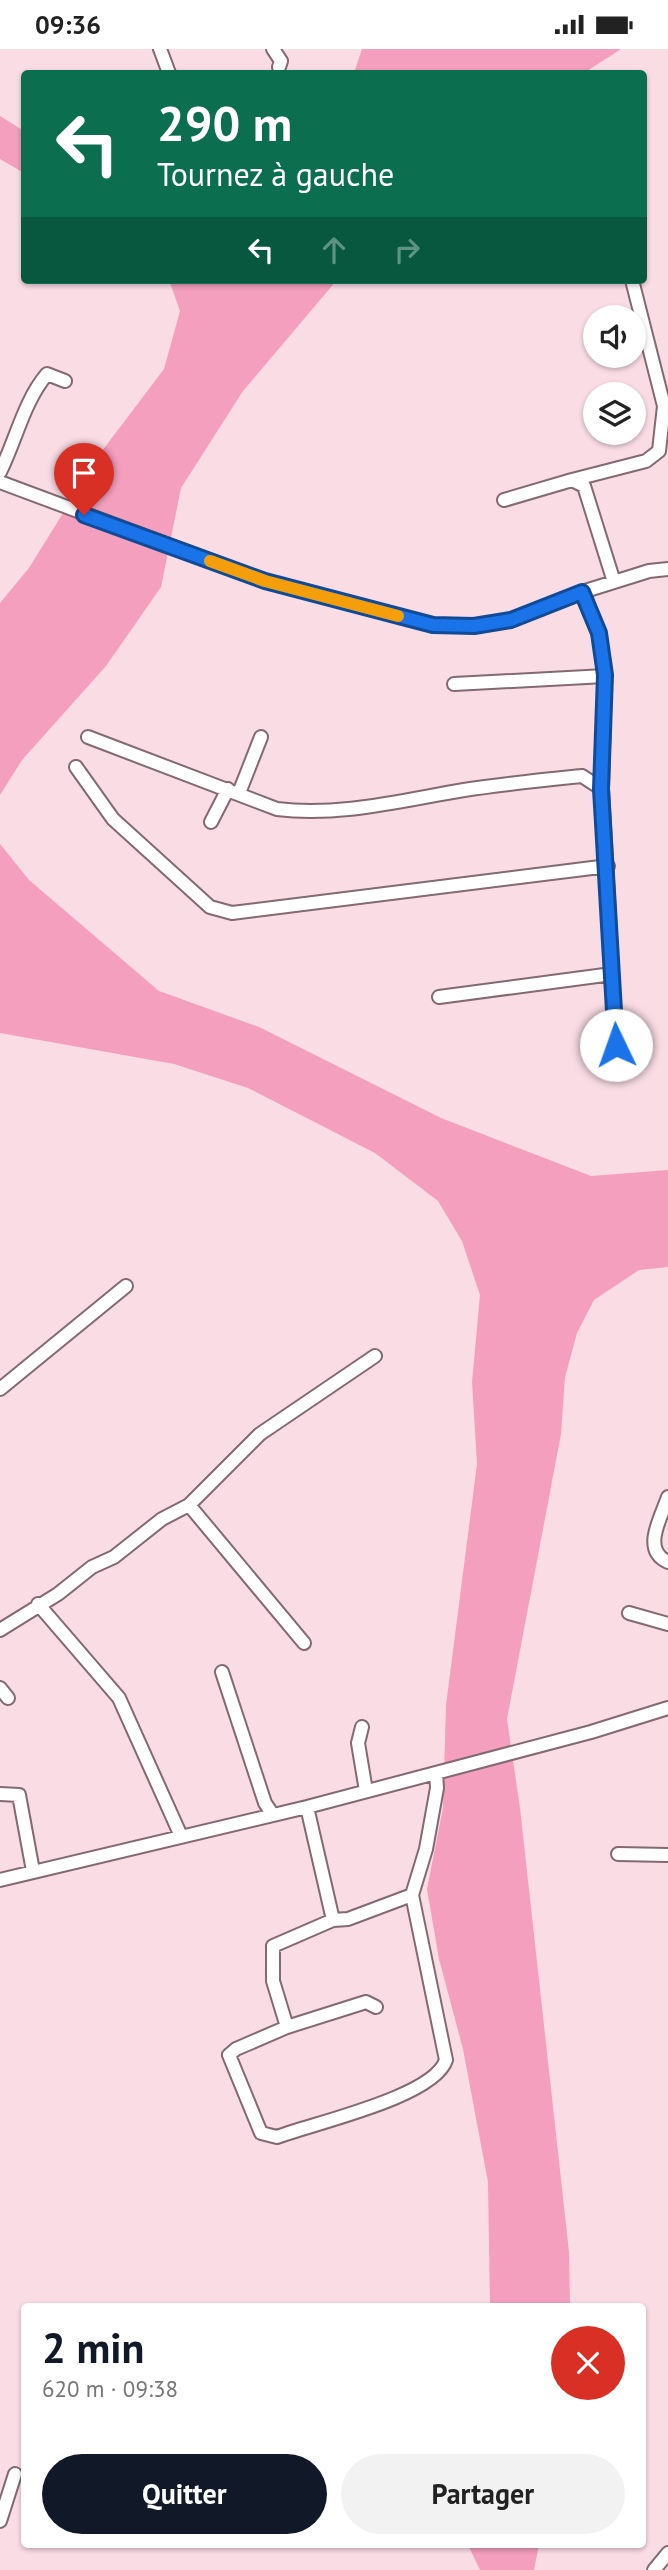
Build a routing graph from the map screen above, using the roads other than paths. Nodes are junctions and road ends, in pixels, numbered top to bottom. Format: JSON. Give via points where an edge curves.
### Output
{"nodes":[{"id":1,"x":160,"y":49,"type":"edge"},
{"id":2,"x":273,"y":49,"type":"edge"},
{"id":3,"x":279,"y":67,"type":"dead end"},
{"id":4,"x":168,"y":70,"type":"edge"},
{"id":5,"x":633,"y":284,"type":"edge"},
{"id":6,"x":65,"y":381,"type":"dead end"},
{"id":7,"x":0,"y":472,"type":"edge"},
{"id":8,"x":572,"y":480,"type":"junction"},
{"id":9,"x":0,"y":482,"type":"edge"},
{"id":10,"x":504,"y":500,"type":"dead end"},
{"id":11,"x":668,"y":569,"type":"edge"},
{"id":12,"x":614,"y":582,"type":"junction"},
{"id":13,"x":582,"y":592,"type":"junction"},
{"id":14,"x":605,"y":675,"type":"junction"},
{"id":15,"x":454,"y":684,"type":"dead end"},
{"id":16,"x":88,"y":737,"type":"dead end"},
{"id":17,"x":261,"y":737,"type":"dead end"},
{"id":18,"x":76,"y":767,"type":"dead end"},
{"id":19,"x":601,"y":789,"type":"junction"},
{"id":20,"x":233,"y":791,"type":"junction"},
{"id":21,"x":211,"y":822,"type":"dead end"},
{"id":22,"x":608,"y":866,"type":"junction"},
{"id":23,"x":612,"y":974,"type":"junction"},
{"id":24,"x":439,"y":997,"type":"dead end"},
{"id":25,"x":616,"y":1045,"type":"dead end"},
{"id":26,"x":126,"y":1286,"type":"dead end"},
{"id":27,"x":374,"y":1356,"type":"dead end"},
{"id":28,"x":0,"y":1389,"type":"edge"},
{"id":29,"x":668,"y":1497,"type":"edge"},
{"id":30,"x":190,"y":1505,"type":"junction"},
{"id":31,"x":668,"y":1562,"type":"edge"},
{"id":32,"x":38,"y":1604,"type":"junction"},
{"id":33,"x":629,"y":1613,"type":"dead end"},
{"id":34,"x":668,"y":1624,"type":"edge"},
{"id":35,"x":0,"y":1630,"type":"edge"},
{"id":36,"x":304,"y":1643,"type":"dead end"},
{"id":37,"x":222,"y":1672,"type":"dead end"},
{"id":38,"x":668,"y":1708,"type":"edge"},
{"id":39,"x":362,"y":1727,"type":"dead end"},
{"id":40,"x":436,"y":1773,"type":"junction"},
{"id":41,"x":366,"y":1791,"type":"junction"},
{"id":42,"x":0,"y":1794,"type":"edge"},
{"id":43,"x":307,"y":1807,"type":"junction"},
{"id":44,"x":273,"y":1815,"type":"junction"},
{"id":45,"x":181,"y":1836,"type":"junction"},
{"id":46,"x":618,"y":1854,"type":"dead end"},
{"id":47,"x":668,"y":1855,"type":"edge"},
{"id":48,"x":33,"y":1871,"type":"junction"},
{"id":49,"x":0,"y":1880,"type":"edge"},
{"id":50,"x":412,"y":1895,"type":"junction"},
{"id":51,"x":333,"y":1920,"type":"junction"},
{"id":52,"x":376,"y":2007,"type":"dead end"},
{"id":53,"x":287,"y":2027,"type":"junction"},
{"id":54,"x":15,"y":2474,"type":"dead end"},
{"id":55,"x":0,"y":2521,"type":"edge"},
{"id":56,"x":668,"y":2553,"type":"edge"},
{"id":57,"x":653,"y":2570,"type":"edge"}],
"edges":[{"from":1,"to":4,"type":"street"},
{"from":2,"to":3,"type":"street","via":[[281,61]]},
{"from":5,"to":8,"type":"street","via":[[664,407],[659,451],[646,461]]},
{"from":6,"to":7,"type":"street","via":[[47,374],[30,397]]},
{"from":8,"to":10,"type":"street"},
{"from":8,"to":12,"type":"street","via":[[584,486]]},
{"from":9,"to":13,"type":"street","via":[[265,581],[433,625],[474,626],[511,620]]},
{"from":11,"to":12,"type":"street"},
{"from":12,"to":13,"type":"street"},
{"from":13,"to":14,"type":"street","via":[[599,633]]},
{"from":14,"to":15,"type":"street"},
{"from":14,"to":19,"type":"street"},
{"from":16,"to":20,"type":"street"},
{"from":17,"to":20,"type":"street"},
{"from":18,"to":22,"type":"street","via":[[113,820],[221,911]]},
{"from":19,"to":20,"type":"street","via":[[582,775],[368,807],[293,811]]},
{"from":19,"to":22,"type":"street"},
{"from":20,"to":21,"type":"street"},
{"from":22,"to":23,"type":"street"},
{"from":23,"to":24,"type":"street"},
{"from":23,"to":25,"type":"street"},
{"from":26,"to":28,"type":"street"},
{"from":27,"to":30,"type":"street","via":[[260,1434]]},
{"from":29,"to":31,"type":"street","via":[[653,1543],[656,1553]]},
{"from":30,"to":32,"type":"street","via":[[162,1519],[114,1557]]},
{"from":30,"to":36,"type":"street"},
{"from":32,"to":35,"type":"street"},
{"from":32,"to":45,"type":"street","via":[[118,1698]]},
{"from":33,"to":34,"type":"street"},
{"from":37,"to":44,"type":"street","via":[[265,1803]]},
{"from":38,"to":40,"type":"street"},
{"from":39,"to":41,"type":"street","via":[[358,1743]]},
{"from":40,"to":41,"type":"street"},
{"from":40,"to":50,"type":"street","via":[[426,1849]]},
{"from":41,"to":43,"type":"street"},
{"from":42,"to":48,"type":"street","via":[[19,1795]]},
{"from":43,"to":44,"type":"street"},
{"from":43,"to":51,"type":"street"},
{"from":44,"to":45,"type":"street"},
{"from":45,"to":48,"type":"street"},
{"from":46,"to":47,"type":"street"},
{"from":48,"to":49,"type":"street"},
{"from":50,"to":51,"type":"street","via":[[348,1919]]},
{"from":50,"to":53,"type":"street","via":[[446,2060],[442,2072],[421,2087],[372,2107],[267,2137],[261,2133],[229,2055]]},
{"from":51,"to":53,"type":"street","via":[[273,1946],[273,1981]]},
{"from":52,"to":53,"type":"street","via":[[366,2002]]},
{"from":54,"to":55,"type":"street"},
{"from":56,"to":57,"type":"street"}]}
